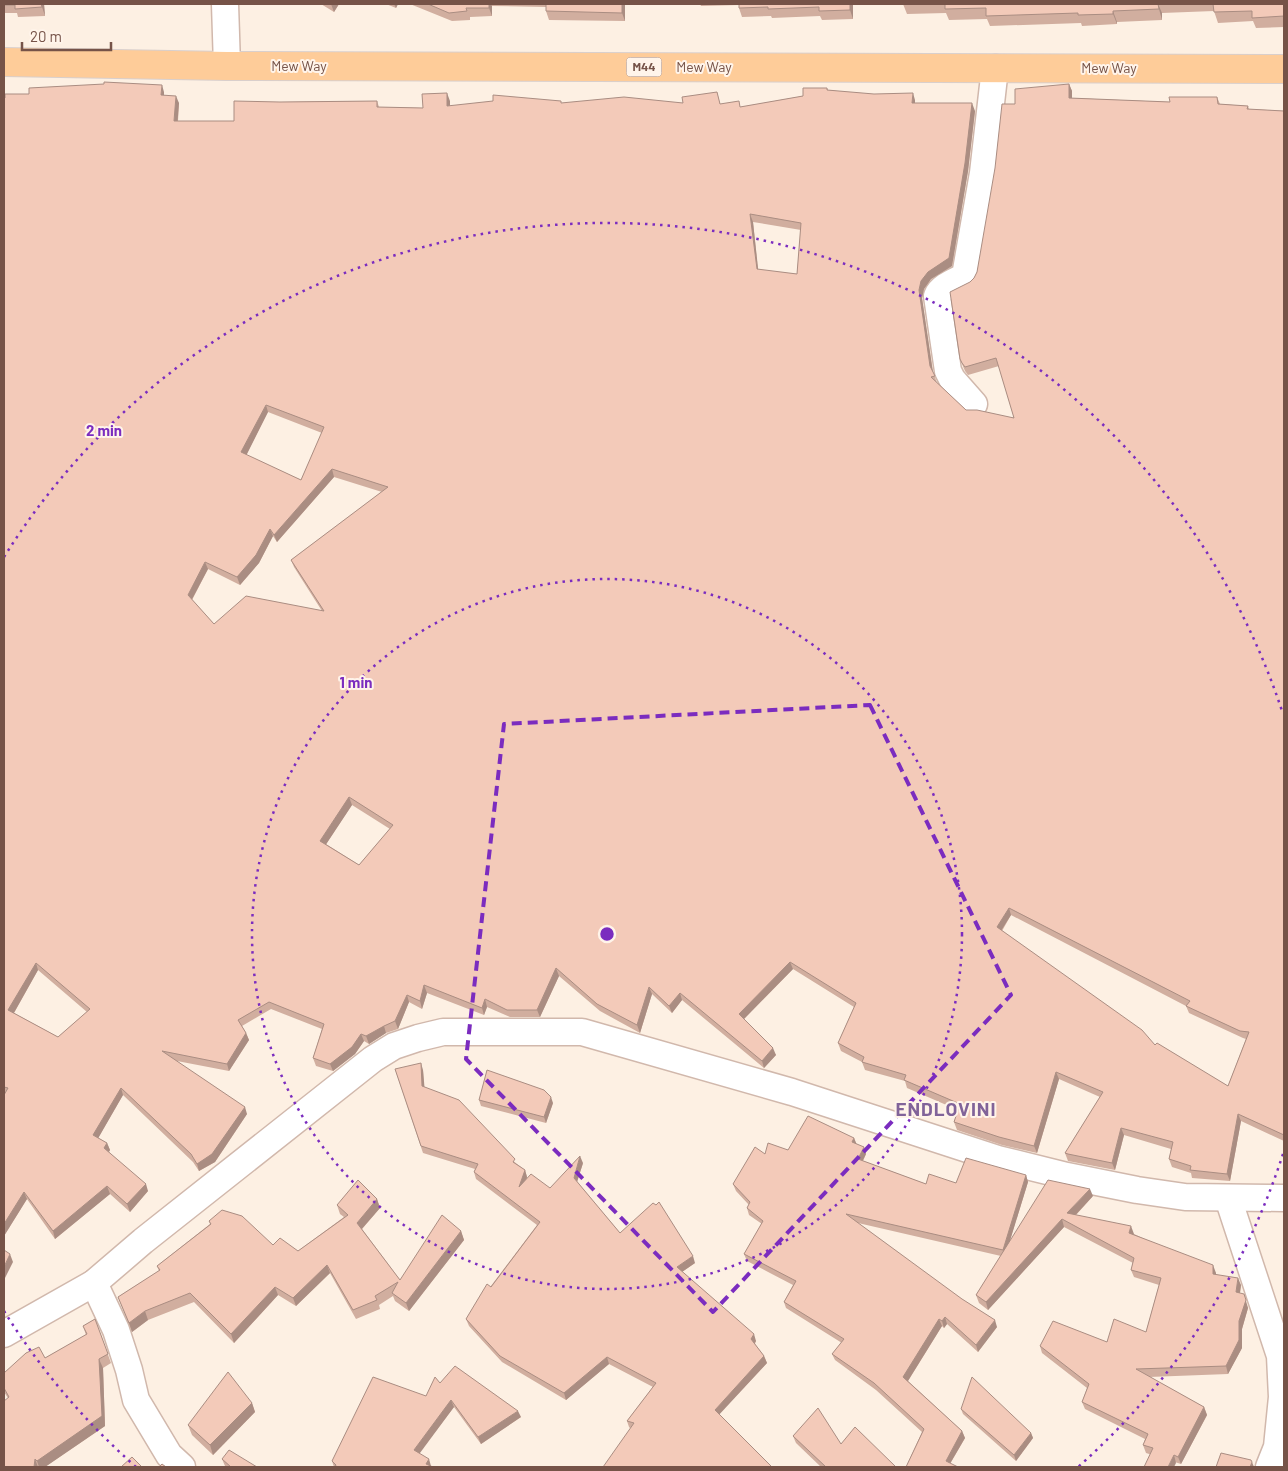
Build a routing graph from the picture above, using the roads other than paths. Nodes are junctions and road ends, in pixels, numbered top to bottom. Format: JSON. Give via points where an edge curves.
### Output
{"nodes":[{"id":1,"x":225,"y":4,"type":"edge"},
{"id":2,"x":4,"y":62,"type":"edge"},
{"id":3,"x":227,"y":66,"type":"junction"},
{"id":4,"x":995,"y":68,"type":"junction"},
{"id":5,"x":1284,"y":69,"type":"edge"},
{"id":6,"x":974,"y":404,"type":"dead end"},
{"id":7,"x":1228,"y":1198,"type":"junction"},
{"id":8,"x":1284,"y":1198,"type":"edge"},
{"id":9,"x":94,"y":1283,"type":"junction"},
{"id":10,"x":4,"y":1334,"type":"edge"},
{"id":11,"x":1282,"y":1357,"type":"edge"},
{"id":12,"x":182,"y":1467,"type":"edge"},
{"id":13,"x":1269,"y":1467,"type":"edge"}],
"edges":[{"from":1,"to":3,"type":"street"},
{"from":2,"to":3,"type":"main road","name":"Mew Way","number":"M44"},
{"from":3,"to":4,"type":"main road","name":"Mew Way","number":"M44"},
{"from":4,"to":5,"type":"main road","name":"Mew Way","number":"M44"},
{"from":4,"to":6,"type":"street","via":[[983,173],[965,276],[946,286],[937,296],[948,371]]},
{"from":7,"to":8,"type":"street"},
{"from":7,"to":9,"type":"street","via":[[1185,1197],[1137,1190],[998,1159],[792,1092],[582,1032],[443,1032],[394,1046],[373,1059]]},
{"from":7,"to":11,"type":"street"},
{"from":9,"to":10,"type":"street"},
{"from":9,"to":12,"type":"street","via":[[116,1330],[136,1400],[169,1455]]},
{"from":11,"to":13,"type":"street","via":[[1277,1448]]}]}
